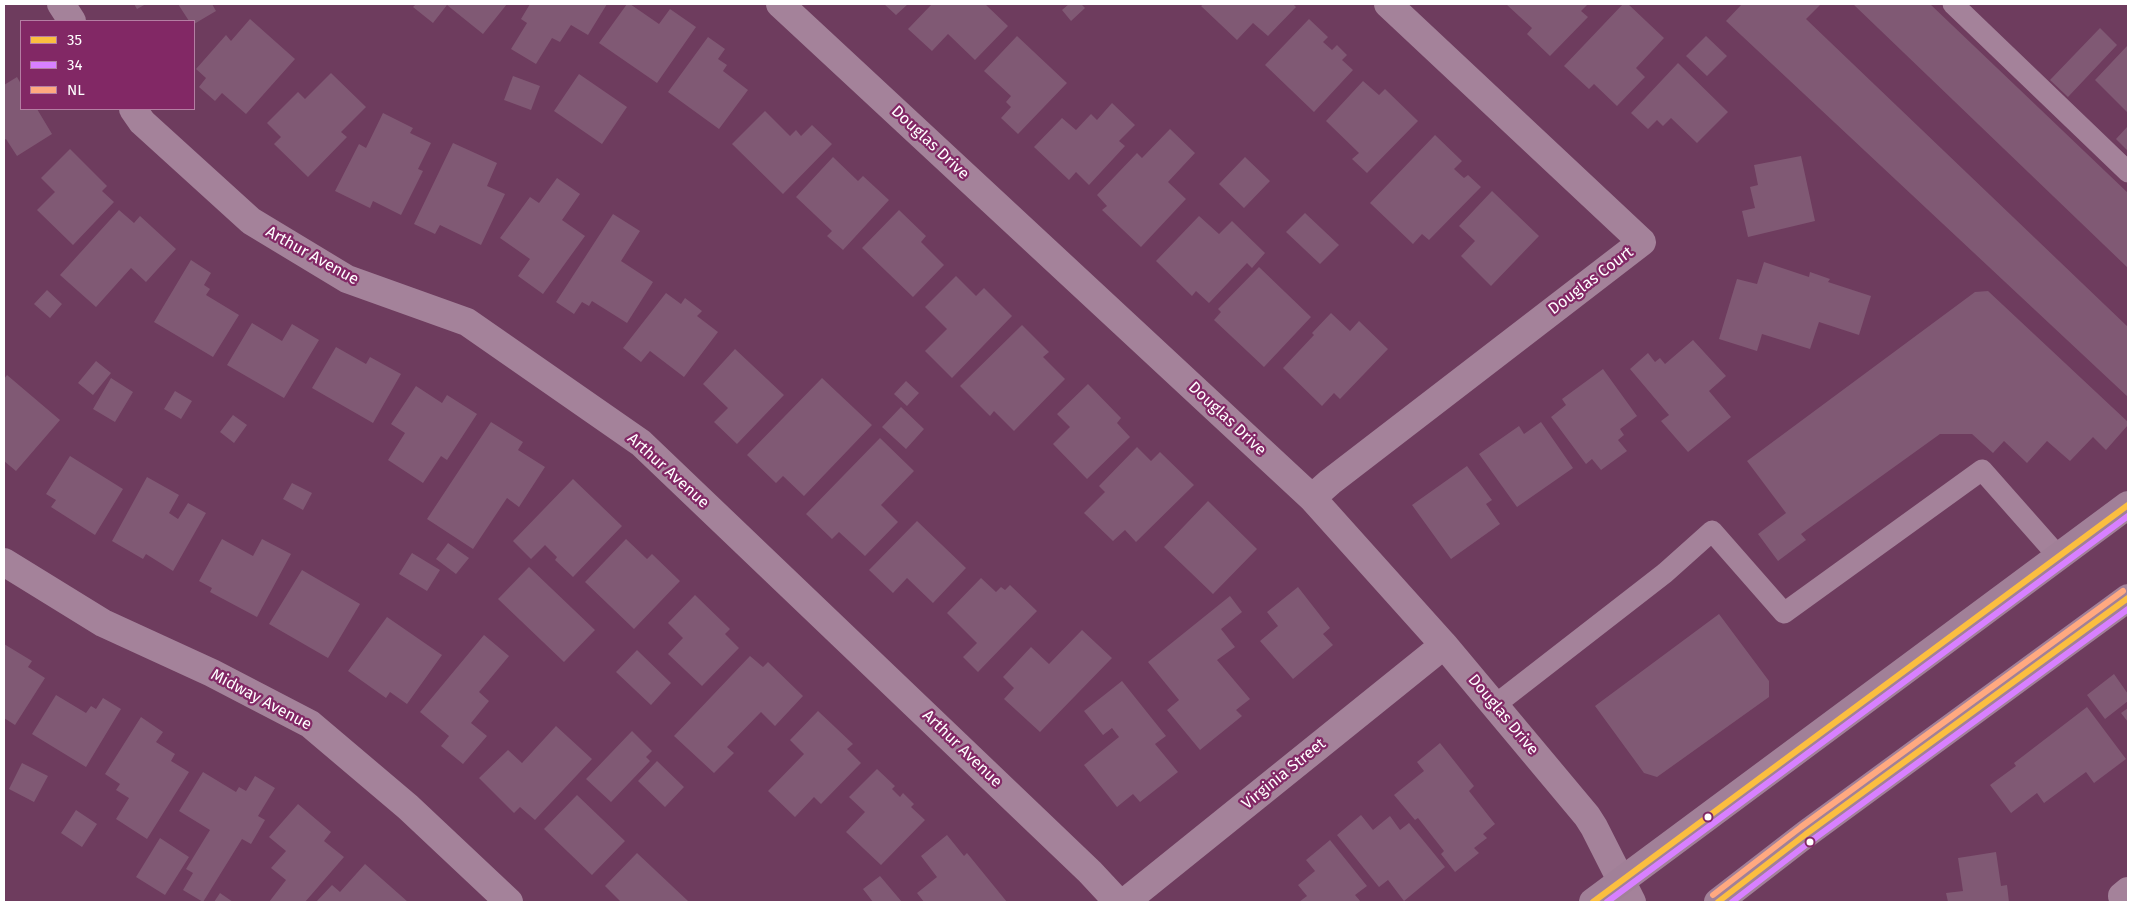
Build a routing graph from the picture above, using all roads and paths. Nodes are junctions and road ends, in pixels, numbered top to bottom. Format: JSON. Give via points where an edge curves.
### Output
{"nodes":[{"id":1,"x":61,"y":4,"type":"edge"},
{"id":2,"x":780,"y":4,"type":"edge"},
{"id":3,"x":1388,"y":4,"type":"edge"},
{"id":4,"x":1953,"y":4,"type":"edge"},
{"id":5,"x":71,"y":20,"type":"edge"},
{"id":6,"x":134,"y":110,"type":"edge"},
{"id":7,"x":2128,"y":172,"type":"edge"},
{"id":8,"x":1312,"y":498,"type":"junction"},
{"id":9,"x":2128,"y":504,"type":"edge"},
{"id":10,"x":2058,"y":556,"type":"junction"},
{"id":11,"x":4,"y":562,"type":"edge"},
{"id":12,"x":2128,"y":598,"type":"edge"},
{"id":13,"x":1444,"y":645,"type":"junction"},
{"id":14,"x":1495,"y":705,"type":"junction"},
{"id":15,"x":2128,"y":891,"type":"edge"},
{"id":16,"x":1627,"y":892,"type":"edge"},
{"id":17,"x":509,"y":902,"type":"edge"},
{"id":18,"x":1118,"y":902,"type":"edge"},
{"id":19,"x":1125,"y":902,"type":"edge"},
{"id":20,"x":1594,"y":902,"type":"edge"},
{"id":21,"x":1718,"y":902,"type":"edge"},
{"id":22,"x":2128,"y":902,"type":"edge"}],
"edges":[{"from":1,"to":5,"type":"street"},
{"from":2,"to":8,"type":"street","name":"Douglas Drive"},
{"from":3,"to":8,"type":"street","name":"Douglas Court","via":[[1642,242]]},
{"from":4,"to":7,"type":"lane"},
{"from":6,"to":18,"type":"street","name":"Arthur Avenue","via":[[142,122],[251,221],[346,278],[467,322],[640,443]]},
{"from":8,"to":13,"type":"street","name":"Douglas Drive"},
{"from":9,"to":10,"type":"main road"},
{"from":10,"to":14,"type":"lane","via":[[1982,470],[1784,613],[1712,531],[1665,573]]},
{"from":10,"to":16,"type":"main road"},
{"from":11,"to":17,"type":"street","name":"Midway Avenue","via":[[103,623],[212,673],[310,724],[408,807]]},
{"from":12,"to":21,"type":"main road"},
{"from":13,"to":14,"type":"street","name":"Douglas Drive"},
{"from":13,"to":19,"type":"street","name":"Virginia Street"},
{"from":14,"to":16,"type":"street","name":"Douglas Drive","via":[[1590,821]]},
{"from":15,"to":22,"type":"street","via":[[2122,896]]},
{"from":16,"to":20,"type":"main road"}]}
